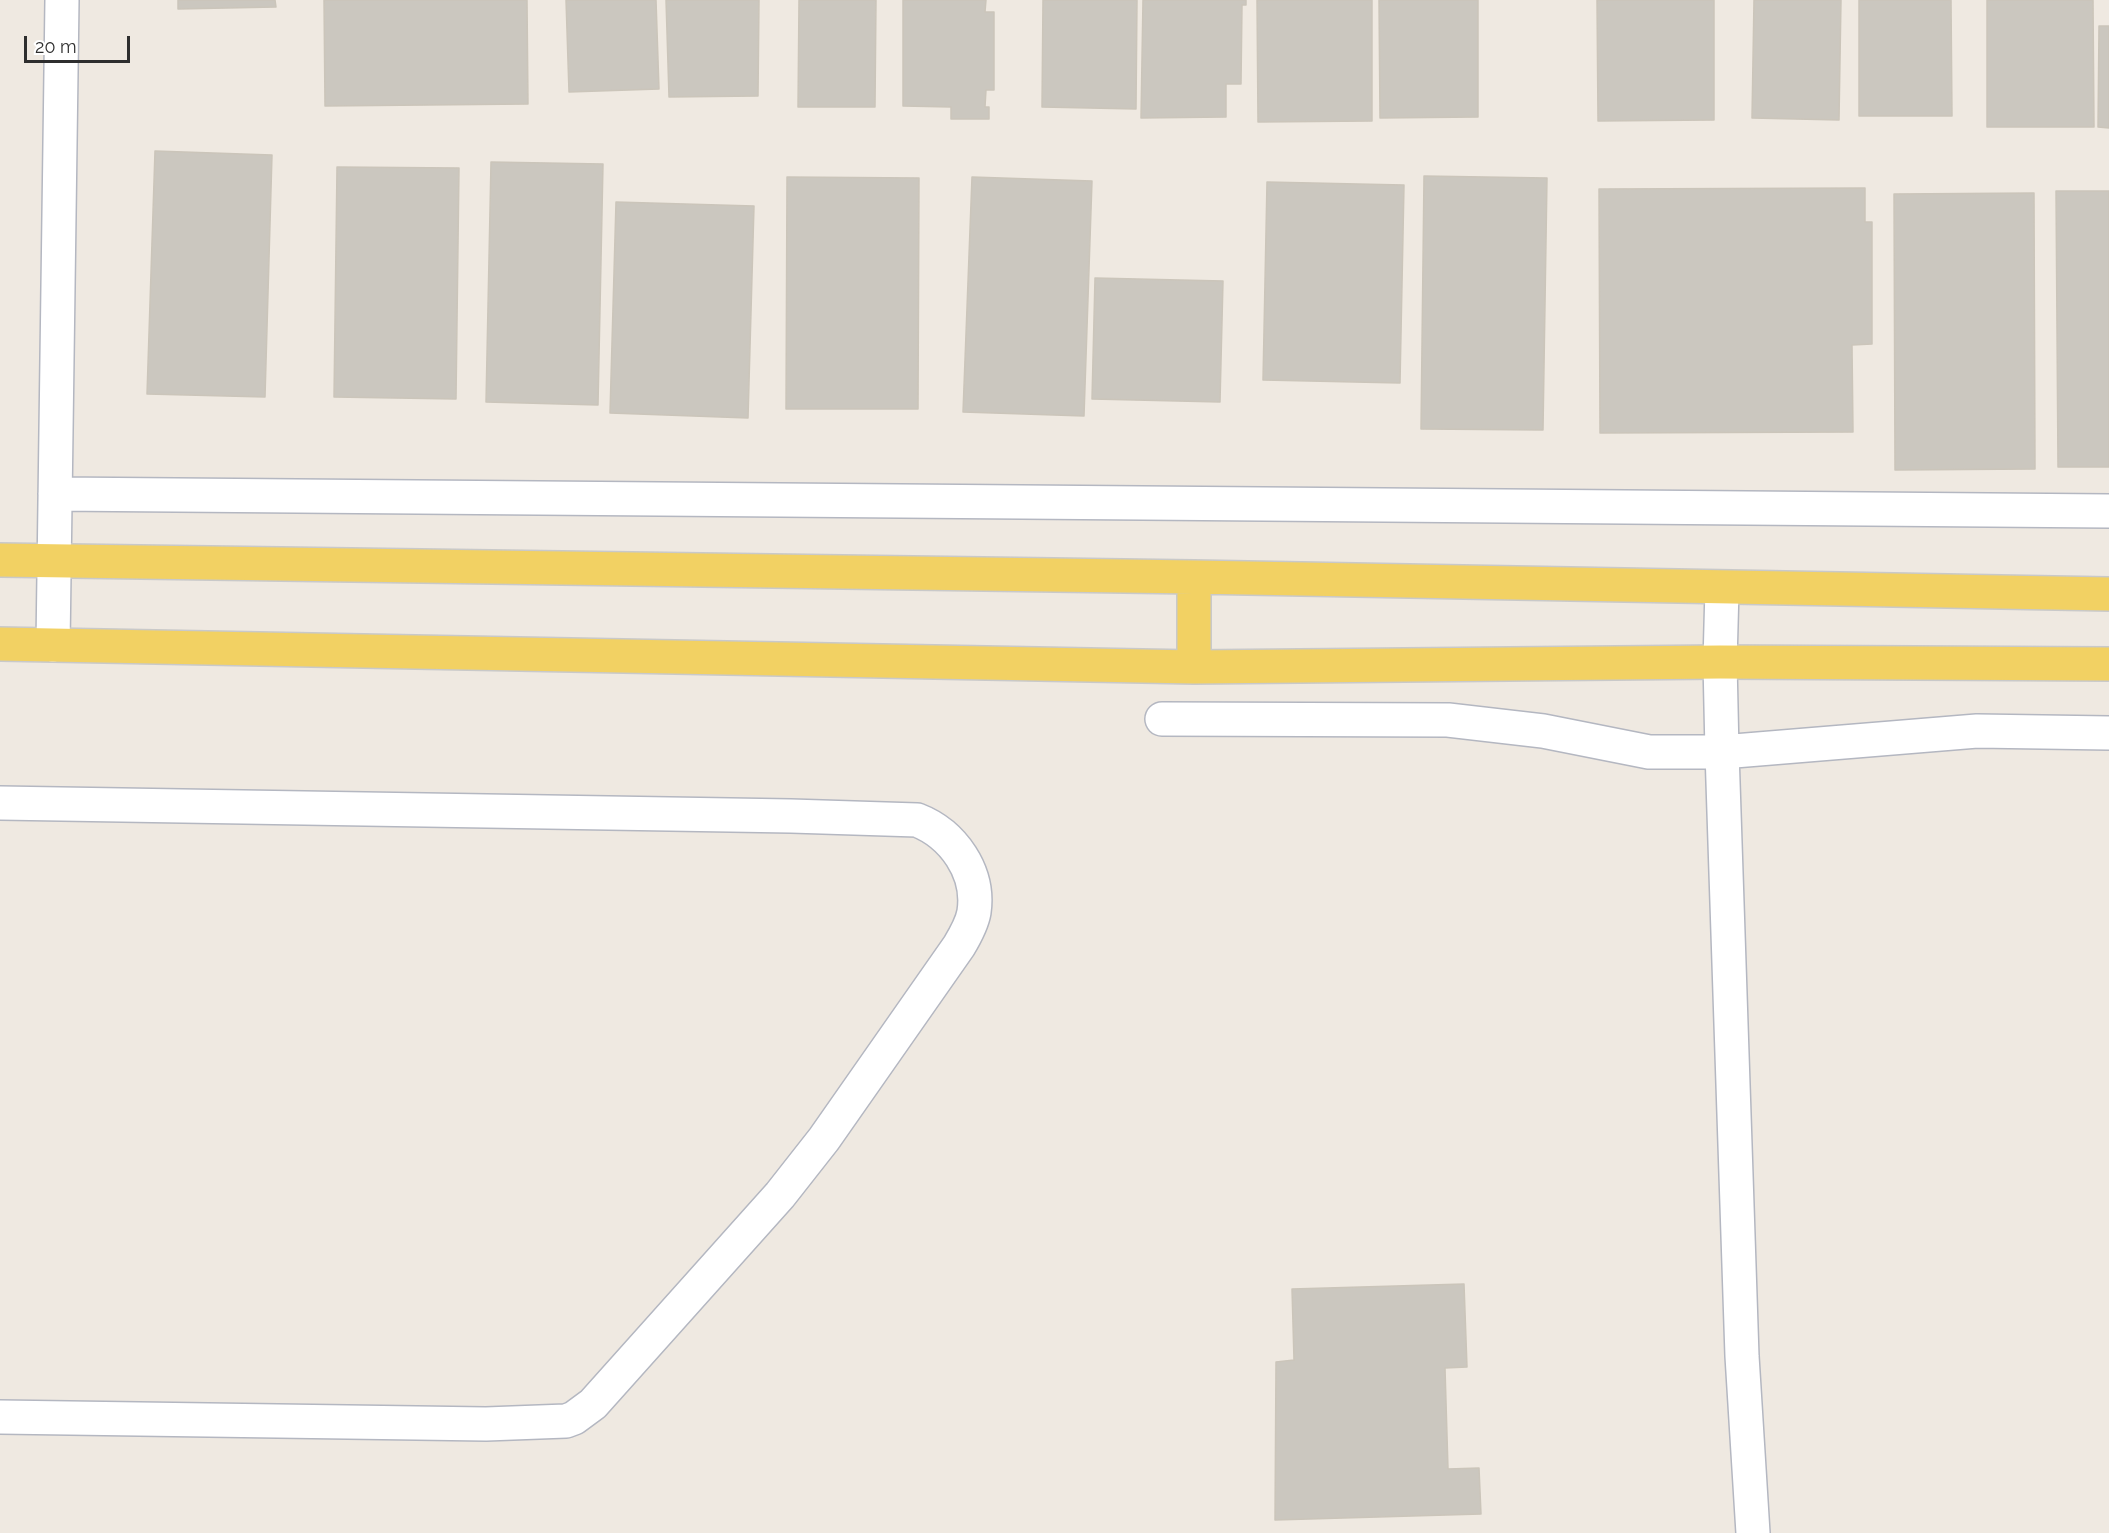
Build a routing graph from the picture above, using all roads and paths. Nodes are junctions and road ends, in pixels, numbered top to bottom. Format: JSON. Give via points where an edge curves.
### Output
{"nodes":[{"id":1,"x":62,"y":0,"type":"edge"},
{"id":2,"x":55,"y":494,"type":"junction"},
{"id":3,"x":2109,"y":511,"type":"edge"},
{"id":4,"x":0,"y":560,"type":"edge"},
{"id":5,"x":54,"y":561,"type":"junction"},
{"id":6,"x":1194,"y":577,"type":"junction"},
{"id":7,"x":1722,"y":589,"type":"junction"},
{"id":8,"x":2109,"y":594,"type":"edge"},
{"id":9,"x":0,"y":644,"type":"edge"},
{"id":10,"x":53,"y":645,"type":"junction"},
{"id":11,"x":1720,"y":662,"type":"junction"},
{"id":12,"x":2109,"y":664,"type":"edge"},
{"id":13,"x":1194,"y":667,"type":"junction"},
{"id":14,"x":1162,"y":719,"type":"dead end"},
{"id":15,"x":2109,"y":733,"type":"edge"},
{"id":16,"x":1722,"y":752,"type":"junction"},
{"id":17,"x":0,"y":803,"type":"edge"},
{"id":18,"x":0,"y":1417,"type":"edge"},
{"id":19,"x":1753,"y":1533,"type":"edge"}],
"edges":[{"from":1,"to":2,"type":"street"},
{"from":2,"to":3,"type":"street"},
{"from":2,"to":5,"type":"street"},
{"from":4,"to":5,"type":"main road"},
{"from":5,"to":6,"type":"main road"},
{"from":5,"to":10,"type":"street"},
{"from":6,"to":7,"type":"main road"},
{"from":6,"to":13,"type":"main road"},
{"from":7,"to":8,"type":"main road"},
{"from":7,"to":11,"type":"street"},
{"from":9,"to":10,"type":"main road"},
{"from":10,"to":13,"type":"main road"},
{"from":11,"to":12,"type":"main road"},
{"from":11,"to":13,"type":"main road"},
{"from":11,"to":16,"type":"street"},
{"from":14,"to":16,"type":"street","via":[[1448,720],[1543,731],[1649,752]]},
{"from":15,"to":16,"type":"street","via":[[1977,731]]},
{"from":16,"to":19,"type":"street","via":[[1742,1356]]},
{"from":17,"to":18,"type":"street","via":[[917,820],[934,827],[963,858],[975,897],[973,914],[959,946],[816,1149],[749,1231],[593,1404],[574,1418],[486,1424]]}]}
